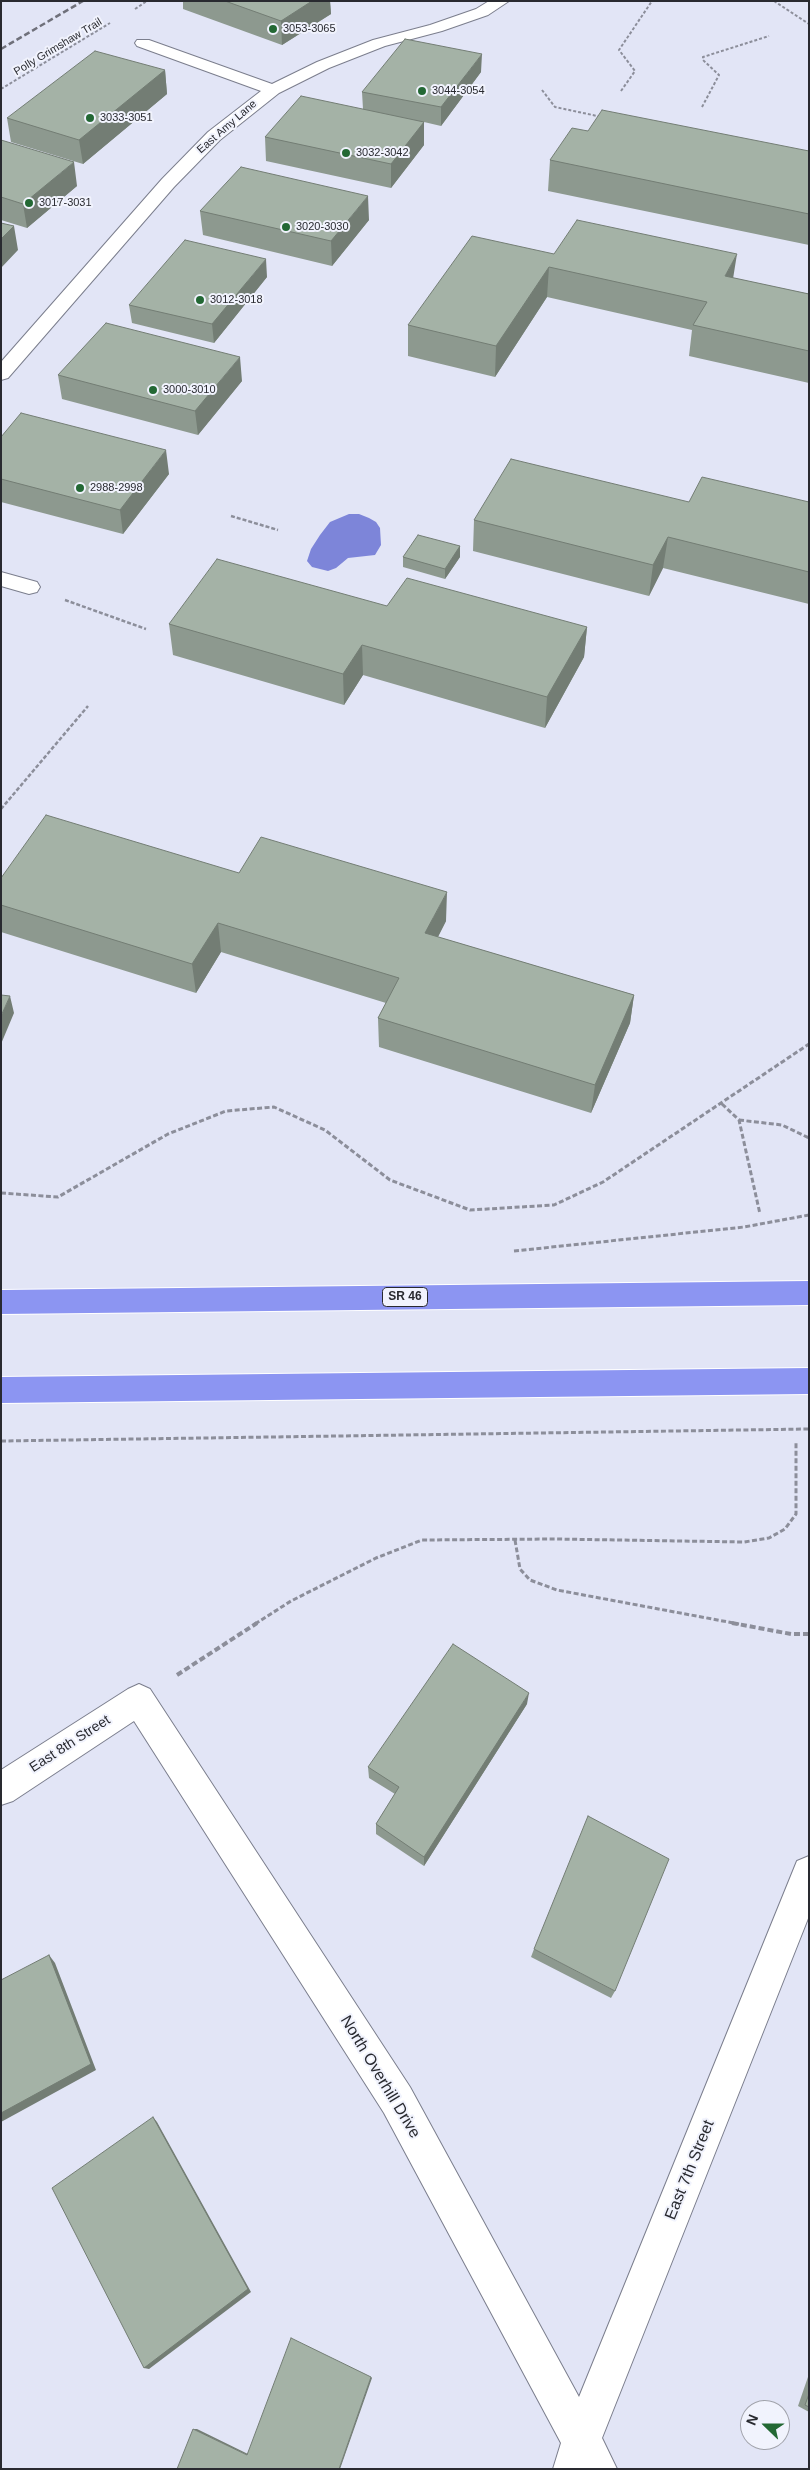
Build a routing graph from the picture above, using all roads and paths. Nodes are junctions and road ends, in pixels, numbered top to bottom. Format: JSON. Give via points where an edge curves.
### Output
{"nodes":[{"id":1,"x":147,"y":1,"type":"edge"},
{"id":2,"x":501,"y":1,"type":"edge"},
{"id":3,"x":652,"y":1,"type":"edge"},
{"id":4,"x":774,"y":1,"type":"edge"},
{"id":5,"x":131,"y":11,"type":"dead end"},
{"id":6,"x":115,"y":21,"type":"dead end"},
{"id":7,"x":809,"y":24,"type":"edge"},
{"id":8,"x":769,"y":36,"type":"dead end"},
{"id":9,"x":143,"y":43,"type":"dead end"},
{"id":10,"x":1,"y":89,"type":"edge"},
{"id":11,"x":273,"y":90,"type":"junction"},
{"id":12,"x":542,"y":90,"type":"dead end"},
{"id":13,"x":621,"y":92,"type":"dead end"},
{"id":14,"x":702,"y":107,"type":"dead end"},
{"id":15,"x":604,"y":117,"type":"edge"},
{"id":16,"x":1,"y":374,"type":"edge"},
{"id":17,"x":231,"y":516,"type":"dead end"},
{"id":18,"x":278,"y":530,"type":"dead end"},
{"id":19,"x":1,"y":579,"type":"edge"},
{"id":20,"x":29,"y":587,"type":"joint"},
{"id":21,"x":146,"y":629,"type":"dead end"},
{"id":22,"x":88,"y":706,"type":"dead end"},
{"id":23,"x":1,"y":809,"type":"edge"},
{"id":24,"x":809,"y":1044,"type":"edge"},
{"id":25,"x":722,"y":1104,"type":"junction"},
{"id":26,"x":739,"y":1120,"type":"junction"},
{"id":27,"x":809,"y":1138,"type":"edge"},
{"id":28,"x":1,"y":1193,"type":"edge"},
{"id":29,"x":760,"y":1214,"type":"dead end"},
{"id":30,"x":809,"y":1215,"type":"edge"},
{"id":31,"x":511,"y":1251,"type":"dead end"},
{"id":32,"x":809,"y":1293,"type":"edge"},
{"id":33,"x":1,"y":1302,"type":"edge"},
{"id":34,"x":809,"y":1381,"type":"edge"},
{"id":35,"x":1,"y":1390,"type":"edge"},
{"id":36,"x":809,"y":1429,"type":"edge"},
{"id":37,"x":1,"y":1442,"type":"edge"},
{"id":38,"x":796,"y":1442,"type":"dead end"},
{"id":39,"x":515,"y":1540,"type":"junction"},
{"id":40,"x":809,"y":1634,"type":"edge"},
{"id":41,"x":139,"y":1700,"type":"junction"},
{"id":42,"x":1,"y":1789,"type":"edge"},
{"id":43,"x":809,"y":1873,"type":"edge"},
{"id":44,"x":584,"y":2459,"type":"edge"}],
"edges":[{"from":1,"to":5,"type":"path"},
{"from":2,"to":11,"type":"street","name":"East Amy Lane","via":[[482,12],[436,28],[379,43],[323,65]]},
{"from":3,"to":13,"type":"path","via":[[619,50],[635,71]]},
{"from":4,"to":7,"type":"path"},
{"from":6,"to":10,"type":"path","name":"Polly Grimshaw Trail"},
{"from":8,"to":14,"type":"path","via":[[703,57],[719,75]]},
{"from":9,"to":11,"type":"street"},
{"from":11,"to":16,"type":"street","name":"East Amy Lane","via":[[214,136],[168,183]]},
{"from":12,"to":15,"type":"path","via":[[555,108]]},
{"from":17,"to":18,"type":"path"},
{"from":19,"to":20,"type":"street"},
{"from":20,"to":21,"type":"path"},
{"from":22,"to":23,"type":"path"},
{"from":24,"to":25,"type":"path"},
{"from":25,"to":26,"type":"path"},
{"from":25,"to":28,"type":"path","via":[[603,1182],[554,1206],[470,1210],[390,1180],[325,1130],[274,1107],[226,1111],[168,1134],[58,1197]]},
{"from":26,"to":27,"type":"path","via":[[782,1125]]},
{"from":26,"to":29,"type":"path"},
{"from":30,"to":31,"type":"path","via":[[744,1227]]},
{"from":32,"to":33,"type":"highway","number":"SR 46"},
{"from":34,"to":35,"type":"highway"},
{"from":36,"to":37,"type":"path"},
{"from":38,"to":39,"type":"path","via":[[796,1514],[785,1530],[768,1538],[744,1542]]},
{"from":39,"to":40,"type":"path","via":[[520,1569],[530,1580],[556,1590],[791,1634]]},
{"from":39,"to":41,"type":"path","via":[[422,1540],[376,1558],[291,1601]]},
{"from":41,"to":42,"type":"street","name":"East 8th Street"},
{"from":41,"to":44,"type":"street","name":"North Overhill Drive","via":[[397,2100]]},
{"from":43,"to":44,"type":"street","name":"East 7th Street"}]}
